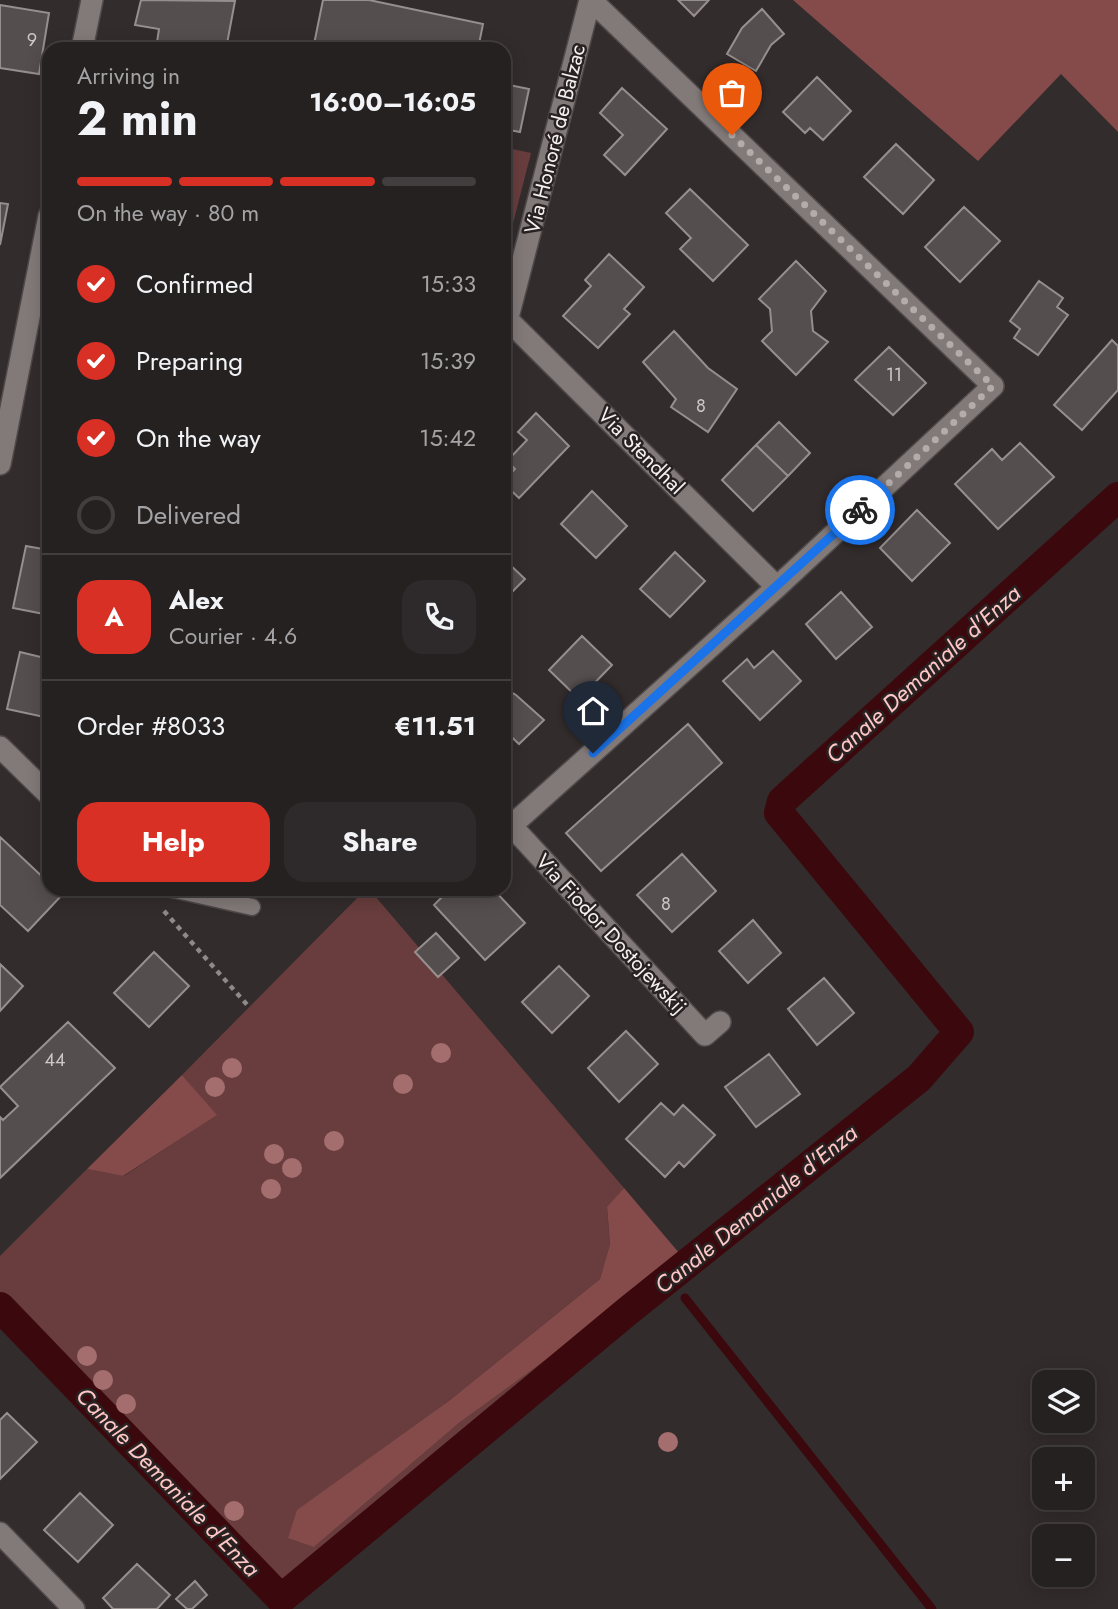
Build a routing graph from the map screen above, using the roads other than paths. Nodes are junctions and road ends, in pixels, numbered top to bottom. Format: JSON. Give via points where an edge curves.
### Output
{"nodes":[{"id":1,"x":92,"y":0,"type":"edge"},
{"id":2,"x":591,"y":0,"type":"edge"},
{"id":3,"x":83,"y":42,"type":"edge"},
{"id":4,"x":42,"y":251,"type":"edge"},
{"id":5,"x":511,"y":300,"type":"edge"},
{"id":6,"x":511,"y":329,"type":"edge"},
{"id":7,"x":0,"y":464,"type":"edge"},
{"id":8,"x":777,"y":587,"type":"junction"},
{"id":9,"x":0,"y":747,"type":"edge"},
{"id":10,"x":42,"y":788,"type":"edge"},
{"id":11,"x":511,"y":819,"type":"edge"},
{"id":12,"x":511,"y":825,"type":"edge"},
{"id":13,"x":205,"y":896,"type":"edge"},
{"id":14,"x":252,"y":906,"type":"dead end"},
{"id":15,"x":720,"y":1022,"type":"dead end"},
{"id":16,"x":0,"y":1533,"type":"edge"},
{"id":17,"x":74,"y":1609,"type":"edge"}],
"edges":[{"from":1,"to":3,"type":"street"},
{"from":2,"to":5,"type":"street","name":"Via Honoré de Balzac"},
{"from":2,"to":8,"type":"street","name":"Via Honoré de Balzac","via":[[993,386]]},
{"from":4,"to":7,"type":"street"},
{"from":6,"to":8,"type":"street","name":"Via Stendhal"},
{"from":8,"to":11,"type":"street","name":"Via Honoré de Balzac"},
{"from":9,"to":10,"type":"street"},
{"from":12,"to":15,"type":"street","name":"Via Fiodor Dostojewskij","via":[[705,1035]]},
{"from":13,"to":14,"type":"lane"},
{"from":16,"to":17,"type":"street"}]}
